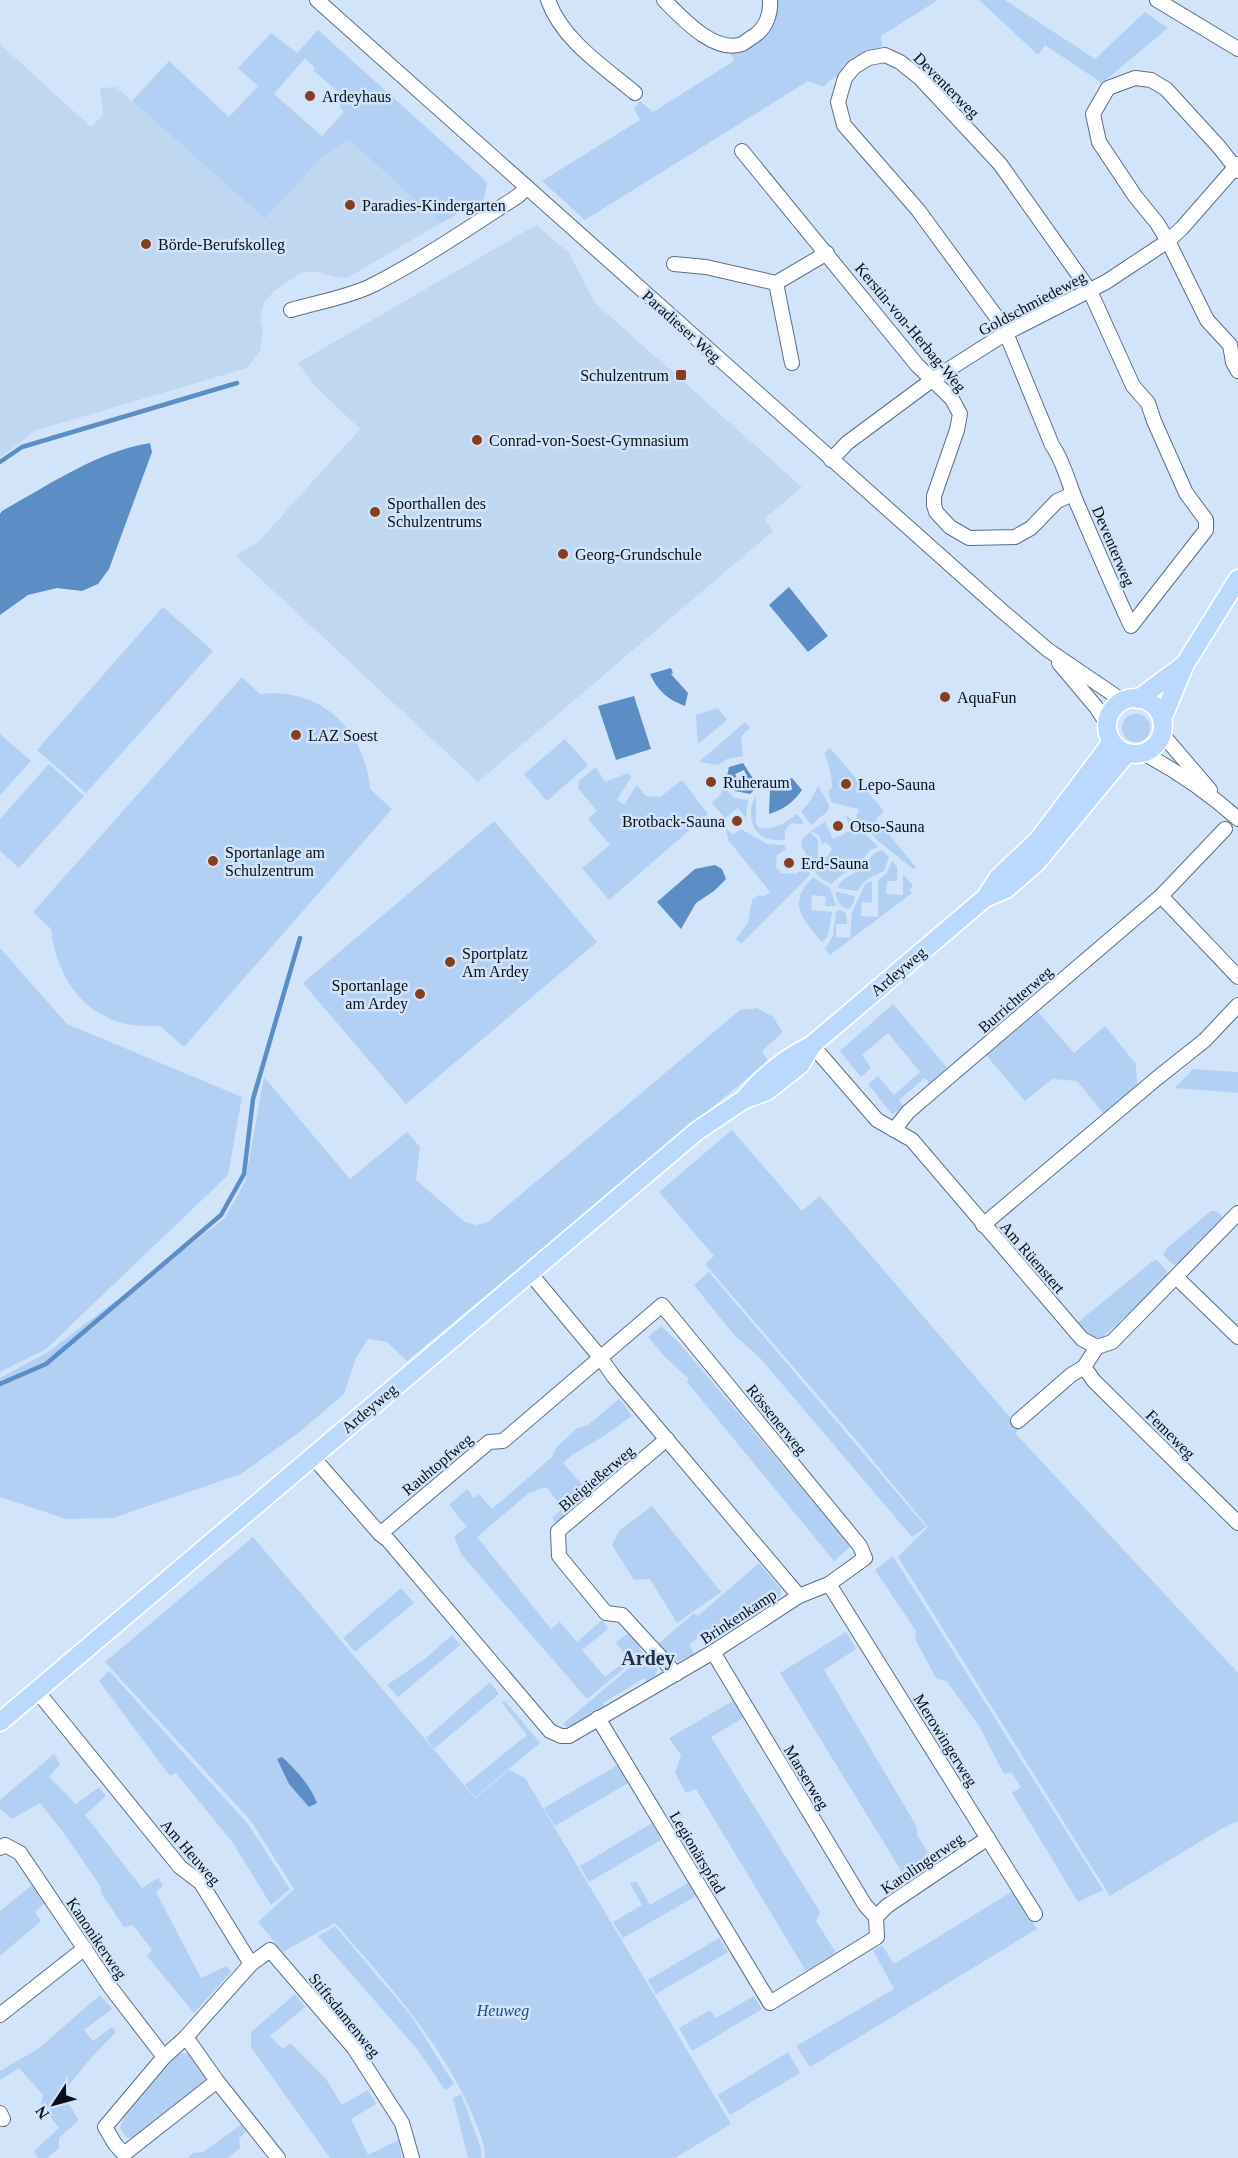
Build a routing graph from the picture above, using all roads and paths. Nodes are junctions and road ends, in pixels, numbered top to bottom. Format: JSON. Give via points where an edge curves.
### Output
{"nodes":[{"id":1,"x":317,"y":0,"type":"edge"},
{"id":2,"x":548,"y":0,"type":"edge"},
{"id":3,"x":664,"y":0,"type":"edge"},
{"id":4,"x":770,"y":0,"type":"edge"},
{"id":5,"x":1158,"y":0,"type":"edge"},
{"id":6,"x":1238,"y":49,"type":"edge"},
{"id":7,"x":635,"y":93,"type":"dead end"},
{"id":8,"x":742,"y":151,"type":"dead end"},
{"id":9,"x":1237,"y":167,"type":"edge"},
{"id":10,"x":527,"y":187,"type":"junction"},
{"id":11,"x":1168,"y":241,"type":"junction"},
{"id":12,"x":827,"y":253,"type":"junction"},
{"id":13,"x":674,"y":264,"type":"dead end"},
{"id":14,"x":776,"y":283,"type":"junction"},
{"id":15,"x":1090,"y":291,"type":"junction"},
{"id":16,"x":291,"y":310,"type":"dead end"},
{"id":17,"x":1006,"y":333,"type":"junction"},
{"id":18,"x":792,"y":363,"type":"dead end"},
{"id":19,"x":1238,"y":370,"type":"edge"},
{"id":20,"x":932,"y":380,"type":"junction"},
{"id":21,"x":831,"y":460,"type":"junction"},
{"id":22,"x":1073,"y":494,"type":"junction"},
{"id":23,"x":1238,"y":579,"type":"edge"},
{"id":24,"x":1048,"y":650,"type":"junction"},
{"id":25,"x":1185,"y":664,"type":"junction"},
{"id":26,"x":1131,"y":700,"type":"junction"},
{"id":27,"x":1162,"y":726,"type":"junction"},
{"id":28,"x":1122,"y":743,"type":"junction"},
{"id":29,"x":1225,"y":807,"type":"junction"},
{"id":30,"x":1238,"y":819,"type":"edge"},
{"id":31,"x":1225,"y":829,"type":"dead end"},
{"id":32,"x":1161,"y":896,"type":"junction"},
{"id":33,"x":1238,"y":977,"type":"edge"},
{"id":34,"x":1238,"y":1005,"type":"edge"},
{"id":35,"x":812,"y":1045,"type":"junction"},
{"id":36,"x":894,"y":1130,"type":"junction"},
{"id":37,"x":1238,"y":1213,"type":"edge"},
{"id":38,"x":983,"y":1225,"type":"junction"},
{"id":39,"x":529,"y":1272,"type":"junction"},
{"id":40,"x":1176,"y":1277,"type":"junction"},
{"id":41,"x":1238,"y":1337,"type":"edge"},
{"id":42,"x":1097,"y":1347,"type":"junction"},
{"id":43,"x":600,"y":1357,"type":"junction"},
{"id":44,"x":1084,"y":1367,"type":"junction"},
{"id":45,"x":1018,"y":1421,"type":"dead end"},
{"id":46,"x":667,"y":1439,"type":"junction"},
{"id":47,"x":312,"y":1456,"type":"junction"},
{"id":48,"x":1238,"y":1523,"type":"edge"},
{"id":49,"x":380,"y":1534,"type":"junction"},
{"id":50,"x":829,"y":1584,"type":"junction"},
{"id":51,"x":799,"y":1596,"type":"junction"},
{"id":52,"x":712,"y":1652,"type":"junction"},
{"id":53,"x":676,"y":1674,"type":"junction"},
{"id":54,"x":37,"y":1691,"type":"junction"},
{"id":55,"x":598,"y":1718,"type":"junction"},
{"id":56,"x":0,"y":1722,"type":"edge"},
{"id":57,"x":988,"y":1838,"type":"junction"},
{"id":58,"x":0,"y":1848,"type":"edge"},
{"id":59,"x":1035,"y":1914,"type":"dead end"},
{"id":60,"x":876,"y":1917,"type":"junction"},
{"id":61,"x":85,"y":1947,"type":"junction"},
{"id":62,"x":250,"y":1964,"type":"junction"},
{"id":63,"x":770,"y":2002,"type":"joint"},
{"id":64,"x":0,"y":2014,"type":"edge"},
{"id":65,"x":186,"y":2037,"type":"junction"},
{"id":66,"x":164,"y":2058,"type":"junction"},
{"id":67,"x":218,"y":2081,"type":"junction"},
{"id":68,"x":123,"y":2157,"type":"edge"},
{"id":69,"x":278,"y":2158,"type":"edge"},
{"id":70,"x":412,"y":2158,"type":"edge"}],
"edges":[{"from":1,"to":10,"type":"street","name":"Paradieser Weg"},
{"from":2,"to":7,"type":"street","via":[[578,46]]},
{"from":3,"to":4,"type":"street","via":[[694,30],[719,44],[741,45],[760,32],[771,13]]},
{"from":5,"to":6,"type":"street"},
{"from":8,"to":12,"type":"street","name":"Kerstin-von-Herbag-Weg"},
{"from":9,"to":11,"type":"street","name":"Goldschmiedeweg"},
{"from":9,"to":11,"type":"street","via":[[1166,89],[1151,80],[1135,78],[1107,88],[1093,114],[1099,142]]},
{"from":10,"to":16,"type":"street","via":[[370,286]]},
{"from":10,"to":21,"type":"street","name":"Paradieser Weg"},
{"from":11,"to":15,"type":"street","name":"Goldschmiedeweg"},
{"from":11,"to":19,"type":"street","via":[[1207,320],[1230,345]]},
{"from":12,"to":14,"type":"street"},
{"from":12,"to":20,"type":"street","name":"Kerstin-von-Herbag-Weg"},
{"from":13,"to":14,"type":"street"},
{"from":14,"to":18,"type":"street"},
{"from":15,"to":17,"type":"street","name":"Goldschmiedeweg"},
{"from":15,"to":17,"type":"street","name":"Deventerweg","via":[[1000,164],[920,78],[885,55],[869,58],[845,78],[838,102],[844,125],[918,210]]},
{"from":15,"to":22,"type":"street","name":"Deventerweg","via":[[1133,386],[1148,404],[1186,493],[1206,520],[1206,530],[1131,626]]},
{"from":17,"to":20,"type":"street","name":"Goldschmiedeweg"},
{"from":17,"to":22,"type":"street","name":"Deventerweg"},
{"from":20,"to":21,"type":"street","name":"Goldschmiedeweg","via":[[847,443]]},
{"from":20,"to":22,"type":"street","name":"Kerstin-von-Herbag-Weg","via":[[952,399],[960,414],[934,495],[936,512],[950,527],[969,538],[1015,537],[1031,528],[1057,501]]},
{"from":21,"to":24,"type":"street","name":"Paradieser Weg"},
{"from":23,"to":25,"type":"main road"},
{"from":24,"to":26,"type":"street","name":"Paradieser Weg"},
{"from":24,"to":28,"type":"street","name":"Paradieser Weg"},
{"from":25,"to":26,"type":"main road"},
{"from":25,"to":27,"type":"main road"},
{"from":26,"to":27,"type":"main road","name":"Paradieser Weg","via":[[1154,705]]},
{"from":26,"to":28,"type":"main road","via":[[1114,708]]},
{"from":27,"to":28,"type":"main road","via":[[1155,746]]},
{"from":27,"to":29,"type":"street","name":"Paradieser Weg"},
{"from":28,"to":29,"type":"street","name":"Paradieser Weg","via":[[1165,765]]},
{"from":28,"to":35,"type":"main road","name":"Ardeyweg","via":[[1036,863],[1006,889],[985,898]]},
{"from":29,"to":30,"type":"street","name":"Paradieser Weg"},
{"from":31,"to":32,"type":"street","name":"Burrichterweg"},
{"from":32,"to":33,"type":"street"},
{"from":32,"to":36,"type":"street","name":"Burrichterweg","via":[[908,1113]]},
{"from":34,"to":38,"type":"street","via":[[1205,1040]]},
{"from":35,"to":36,"type":"street","name":"Am Rüenstert","via":[[877,1120]]},
{"from":35,"to":39,"type":"main road","name":"Ardeyweg","via":[[800,1065],[767,1091],[743,1100],[697,1131]]},
{"from":36,"to":38,"type":"street","name":"Am Rüenstert","via":[[912,1140]]},
{"from":37,"to":40,"type":"street"},
{"from":38,"to":42,"type":"street","name":"Am Rüenstert","via":[[1082,1339]]},
{"from":39,"to":43,"type":"street","name":"Brinkenkamp"},
{"from":39,"to":47,"type":"main road","name":"Ardeyweg"},
{"from":40,"to":41,"type":"street"},
{"from":40,"to":42,"type":"street","via":[[1112,1342]]},
{"from":42,"to":44,"type":"street"},
{"from":43,"to":46,"type":"street","name":"Brinkenkamp"},
{"from":43,"to":49,"type":"street","name":"Rauhtopfweg","via":[[502,1441],[489,1442]]},
{"from":43,"to":50,"type":"street","name":"Rössenerweg","via":[[662,1305],[860,1546],[865,1558]]},
{"from":44,"to":45,"type":"street"},
{"from":44,"to":48,"type":"street","name":"Femeweg"},
{"from":46,"to":51,"type":"street","name":"Brinkenkamp"},
{"from":46,"to":53,"type":"street","name":"Bleigießerweg","via":[[558,1531],[559,1557],[606,1613],[622,1614]]},
{"from":47,"to":49,"type":"street","name":"Brinkenkamp"},
{"from":47,"to":54,"type":"main road","name":"Ardeyweg"},
{"from":49,"to":55,"type":"street","name":"Brinkenkamp","via":[[550,1731],[570,1736]]},
{"from":50,"to":51,"type":"street","name":"Rössenerweg"},
{"from":50,"to":57,"type":"street","name":"Merowingerweg"},
{"from":51,"to":52,"type":"street","name":"Brinkenkamp"},
{"from":52,"to":53,"type":"street","name":"Brinkenkamp"},
{"from":52,"to":60,"type":"street","name":"Marserweg","via":[[865,1905]]},
{"from":53,"to":55,"type":"street","name":"Brinkenkamp"},
{"from":54,"to":56,"type":"main road","name":"Ardeyweg"},
{"from":54,"to":62,"type":"street","name":"Am Heuweg","via":[[180,1867],[201,1883]]},
{"from":55,"to":63,"type":"street","name":"Legionärspfad"},
{"from":57,"to":59,"type":"street","name":"Merowingerweg"},
{"from":57,"to":60,"type":"street","name":"Karolingerweg"},
{"from":58,"to":61,"type":"street","name":"Kanonikerweg","via":[[5,1845],[20,1853]]},
{"from":60,"to":63,"type":"street","name":"Karolingerweg","via":[[877,1937]]},
{"from":61,"to":64,"type":"street"},
{"from":61,"to":66,"type":"street","name":"Kanonikerweg"},
{"from":62,"to":65,"type":"street"},
{"from":62,"to":70,"type":"street","name":"Stiftsdamenweg","via":[[270,1950],[354,2048],[402,2123]]},
{"from":65,"to":66,"type":"street"},
{"from":65,"to":67,"type":"street"},
{"from":66,"to":68,"type":"street","via":[[105,2127]]},
{"from":67,"to":68,"type":"street"},
{"from":67,"to":69,"type":"street"}]}
